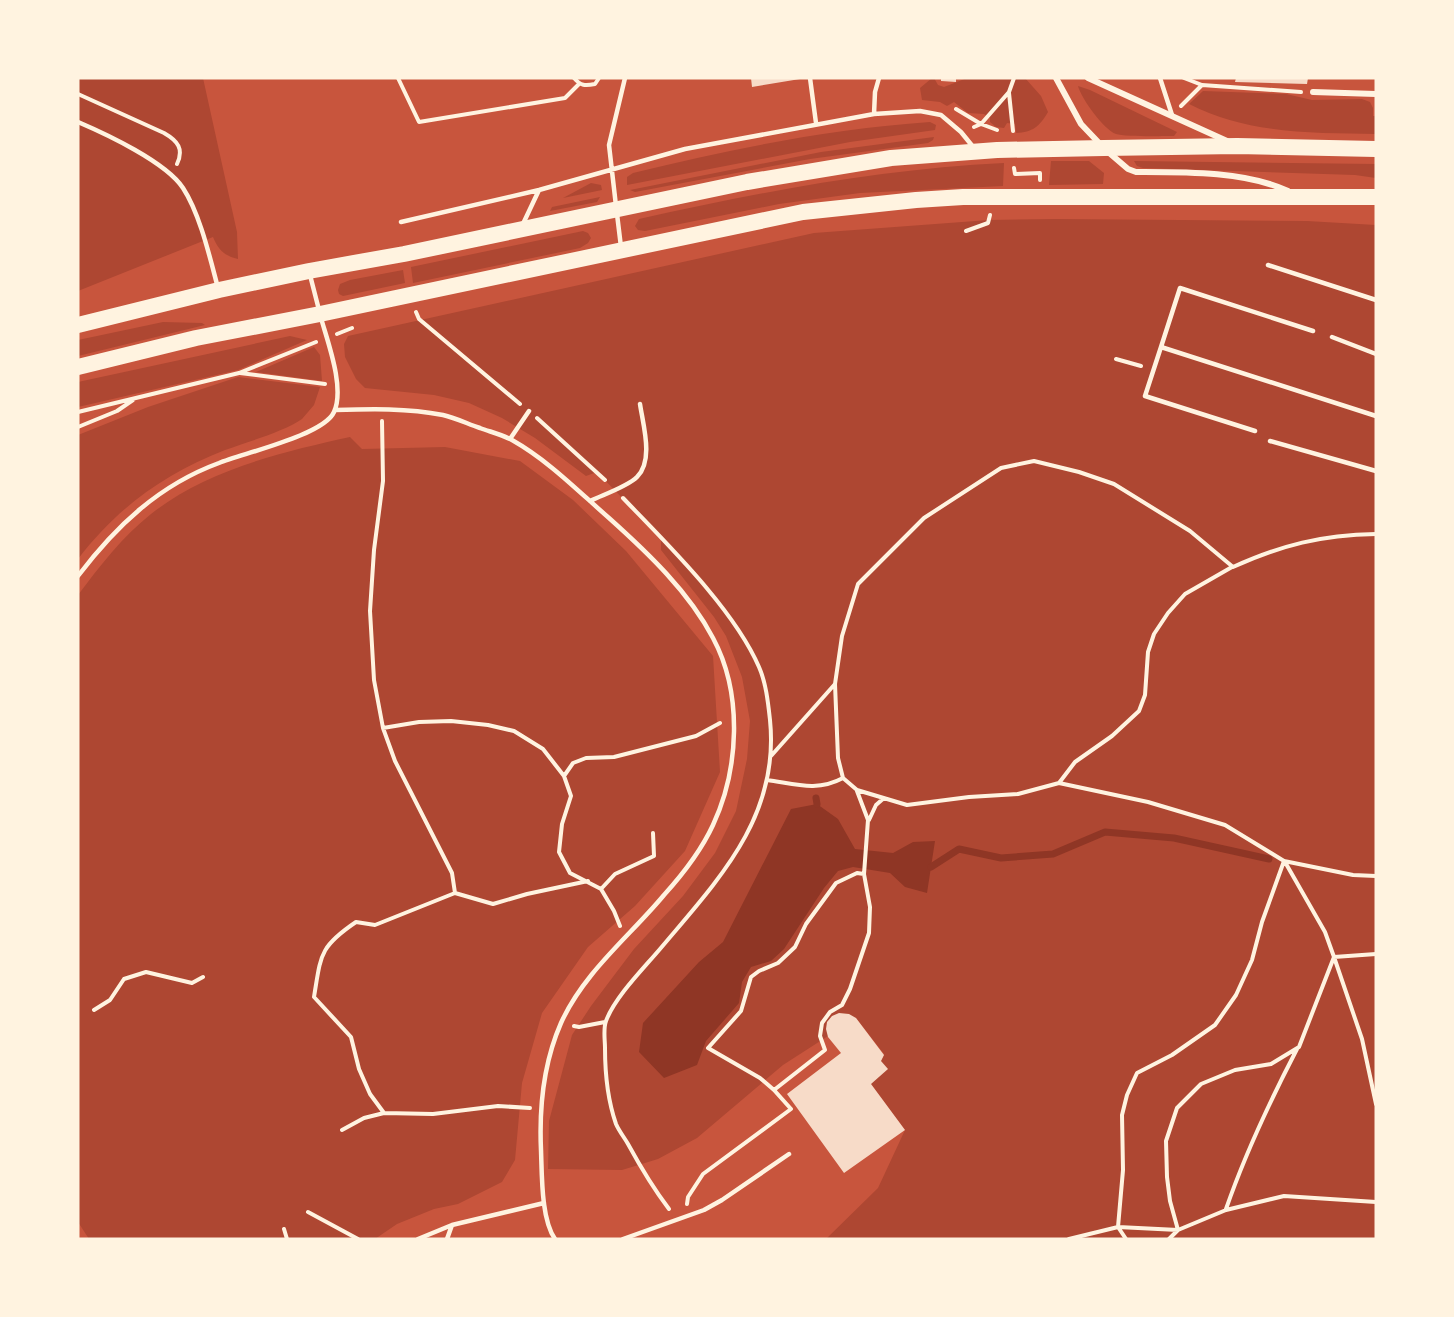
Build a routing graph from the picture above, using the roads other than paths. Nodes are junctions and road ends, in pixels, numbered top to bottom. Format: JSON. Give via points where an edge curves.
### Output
{"nodes":[{"id":1,"x":625,"y":78,"type":"edge"},
{"id":2,"x":810,"y":78,"type":"edge"},
{"id":3,"x":879,"y":78,"type":"edge"},
{"id":4,"x":1056,"y":78,"type":"edge"},
{"id":5,"x":1088,"y":78,"type":"edge"},
{"id":6,"x":1160,"y":78,"type":"edge"},
{"id":7,"x":1313,"y":92,"type":"road end"},
{"id":8,"x":1376,"y":94,"type":"edge"},
{"id":9,"x":874,"y":114,"type":"junction"},
{"id":10,"x":1172,"y":115,"type":"junction"},
{"id":11,"x":78,"y":122,"type":"edge"},
{"id":12,"x":816,"y":123,"type":"junction"},
{"id":13,"x":1237,"y":146,"type":"junction"},
{"id":14,"x":1104,"y":148,"type":"junction"},
{"id":15,"x":1376,"y":149,"type":"edge"},
{"id":16,"x":977,"y":152,"type":"junction"},
{"id":17,"x":610,"y":169,"type":"junction"},
{"id":18,"x":538,"y":190,"type":"junction"},
{"id":19,"x":1300,"y":196,"type":"junction"},
{"id":20,"x":1376,"y":197,"type":"edge"},
{"id":21,"x":616,"y":209,"type":"junction"},
{"id":22,"x":401,"y":222,"type":"dead end"},
{"id":23,"x":521,"y":229,"type":"junction"},
{"id":24,"x":621,"y":250,"type":"junction"},
{"id":25,"x":1268,"y":265,"type":"dead end"},
{"id":26,"x":309,"y":271,"type":"junction"},
{"id":27,"x":219,"y":290,"type":"junction"},
{"id":28,"x":1376,"y":300,"type":"edge"},
{"id":29,"x":320,"y":314,"type":"junction"},
{"id":30,"x":78,"y":325,"type":"edge"},
{"id":31,"x":1313,"y":331,"type":"dead end"},
{"id":32,"x":1332,"y":337,"type":"dead end"},
{"id":33,"x":1161,"y":347,"type":"junction"},
{"id":34,"x":1376,"y":354,"type":"edge"},
{"id":35,"x":78,"y":367,"type":"edge"},
{"id":36,"x":640,"y":404,"type":"dead end"},
{"id":37,"x":335,"y":410,"type":"junction"},
{"id":38,"x":529,"y":411,"type":"road end"},
{"id":39,"x":1376,"y":416,"type":"edge"},
{"id":40,"x":1255,"y":431,"type":"dead end"},
{"id":41,"x":510,"y":439,"type":"junction"},
{"id":42,"x":1270,"y":441,"type":"dead end"},
{"id":43,"x":1376,"y":471,"type":"edge"},
{"id":44,"x":590,"y":501,"type":"junction"},
{"id":45,"x":78,"y":576,"type":"edge"},
{"id":46,"x":789,"y":1154,"type":"dead end"},
{"id":47,"x":544,"y":1203,"type":"junction"},
{"id":48,"x":452,"y":1225,"type":"junction"},
{"id":49,"x":418,"y":1239,"type":"edge"},
{"id":50,"x":447,"y":1239,"type":"edge"},
{"id":51,"x":555,"y":1239,"type":"edge"},
{"id":52,"x":623,"y":1239,"type":"edge"}],
"edges":[{"from":1,"to":17,"type":"lane","via":[[609,144]]},
{"from":2,"to":12,"type":"lane"},
{"from":3,"to":9,"type":"lane"},
{"from":4,"to":14,"type":"street","via":[[1081,124]]},
{"from":5,"to":10,"type":"street"},
{"from":6,"to":10,"type":"lane"},
{"from":7,"to":8,"type":"street"},
{"from":9,"to":12,"type":"lane"},
{"from":9,"to":16,"type":"lane","via":[[920,111],[941,115]]},
{"from":10,"to":13,"type":"street"},
{"from":11,"to":27,"type":"lane","via":[[172,175],[193,212]]},
{"from":12,"to":17,"type":"lane","via":[[685,149]]},
{"from":13,"to":14,"type":"highway"},
{"from":13,"to":15,"type":"highway"},
{"from":14,"to":16,"type":"highway","via":[[1013,141]]},
{"from":14,"to":19,"type":"street","via":[[1131,171],[1207,174],[1282,188]]},
{"from":16,"to":21,"type":"highway","via":[[821,168]]},
{"from":17,"to":18,"type":"lane"},
{"from":17,"to":21,"type":"lane"},
{"from":18,"to":22,"type":"lane"},
{"from":18,"to":23,"type":"lane"},
{"from":19,"to":20,"type":"highway"},
{"from":19,"to":24,"type":"highway","via":[[916,200],[803,213]]},
{"from":21,"to":23,"type":"highway"},
{"from":21,"to":24,"type":"lane"},
{"from":23,"to":26,"type":"highway"},
{"from":24,"to":29,"type":"highway"},
{"from":25,"to":28,"type":"lane"},
{"from":26,"to":27,"type":"highway"},
{"from":26,"to":29,"type":"lane"},
{"from":27,"to":30,"type":"highway"},
{"from":29,"to":35,"type":"highway","via":[[196,338]]},
{"from":29,"to":37,"type":"lane","via":[[338,386]]},
{"from":31,"to":33,"type":"lane","via":[[1180,288]]},
{"from":32,"to":34,"type":"lane"},
{"from":33,"to":39,"type":"lane"},
{"from":33,"to":40,"type":"lane","via":[[1145,396]]},
{"from":36,"to":44,"type":"lane","via":[[646,449],[644,466],[637,477]]},
{"from":37,"to":41,"type":"lane","via":[[381,409],[445,416]]},
{"from":37,"to":45,"type":"lane","via":[[330,419],[310,433],[217,464],[182,479],[146,502],[99,548]]},
{"from":38,"to":41,"type":"lane"},
{"from":41,"to":44,"type":"lane","via":[[549,465]]},
{"from":42,"to":43,"type":"lane"},
{"from":44,"to":47,"type":"lane","via":[[637,543],[701,618],[721,655],[729,684],[734,714],[733,751],[714,824],[699,851],[603,962],[561,1022],[546,1067],[540,1109]]},
{"from":46,"to":52,"type":"lane","via":[[722,1200]]},
{"from":47,"to":48,"type":"lane"},
{"from":47,"to":51,"type":"lane","via":[[550,1233]]},
{"from":48,"to":49,"type":"lane"},
{"from":48,"to":50,"type":"lane"}]}
